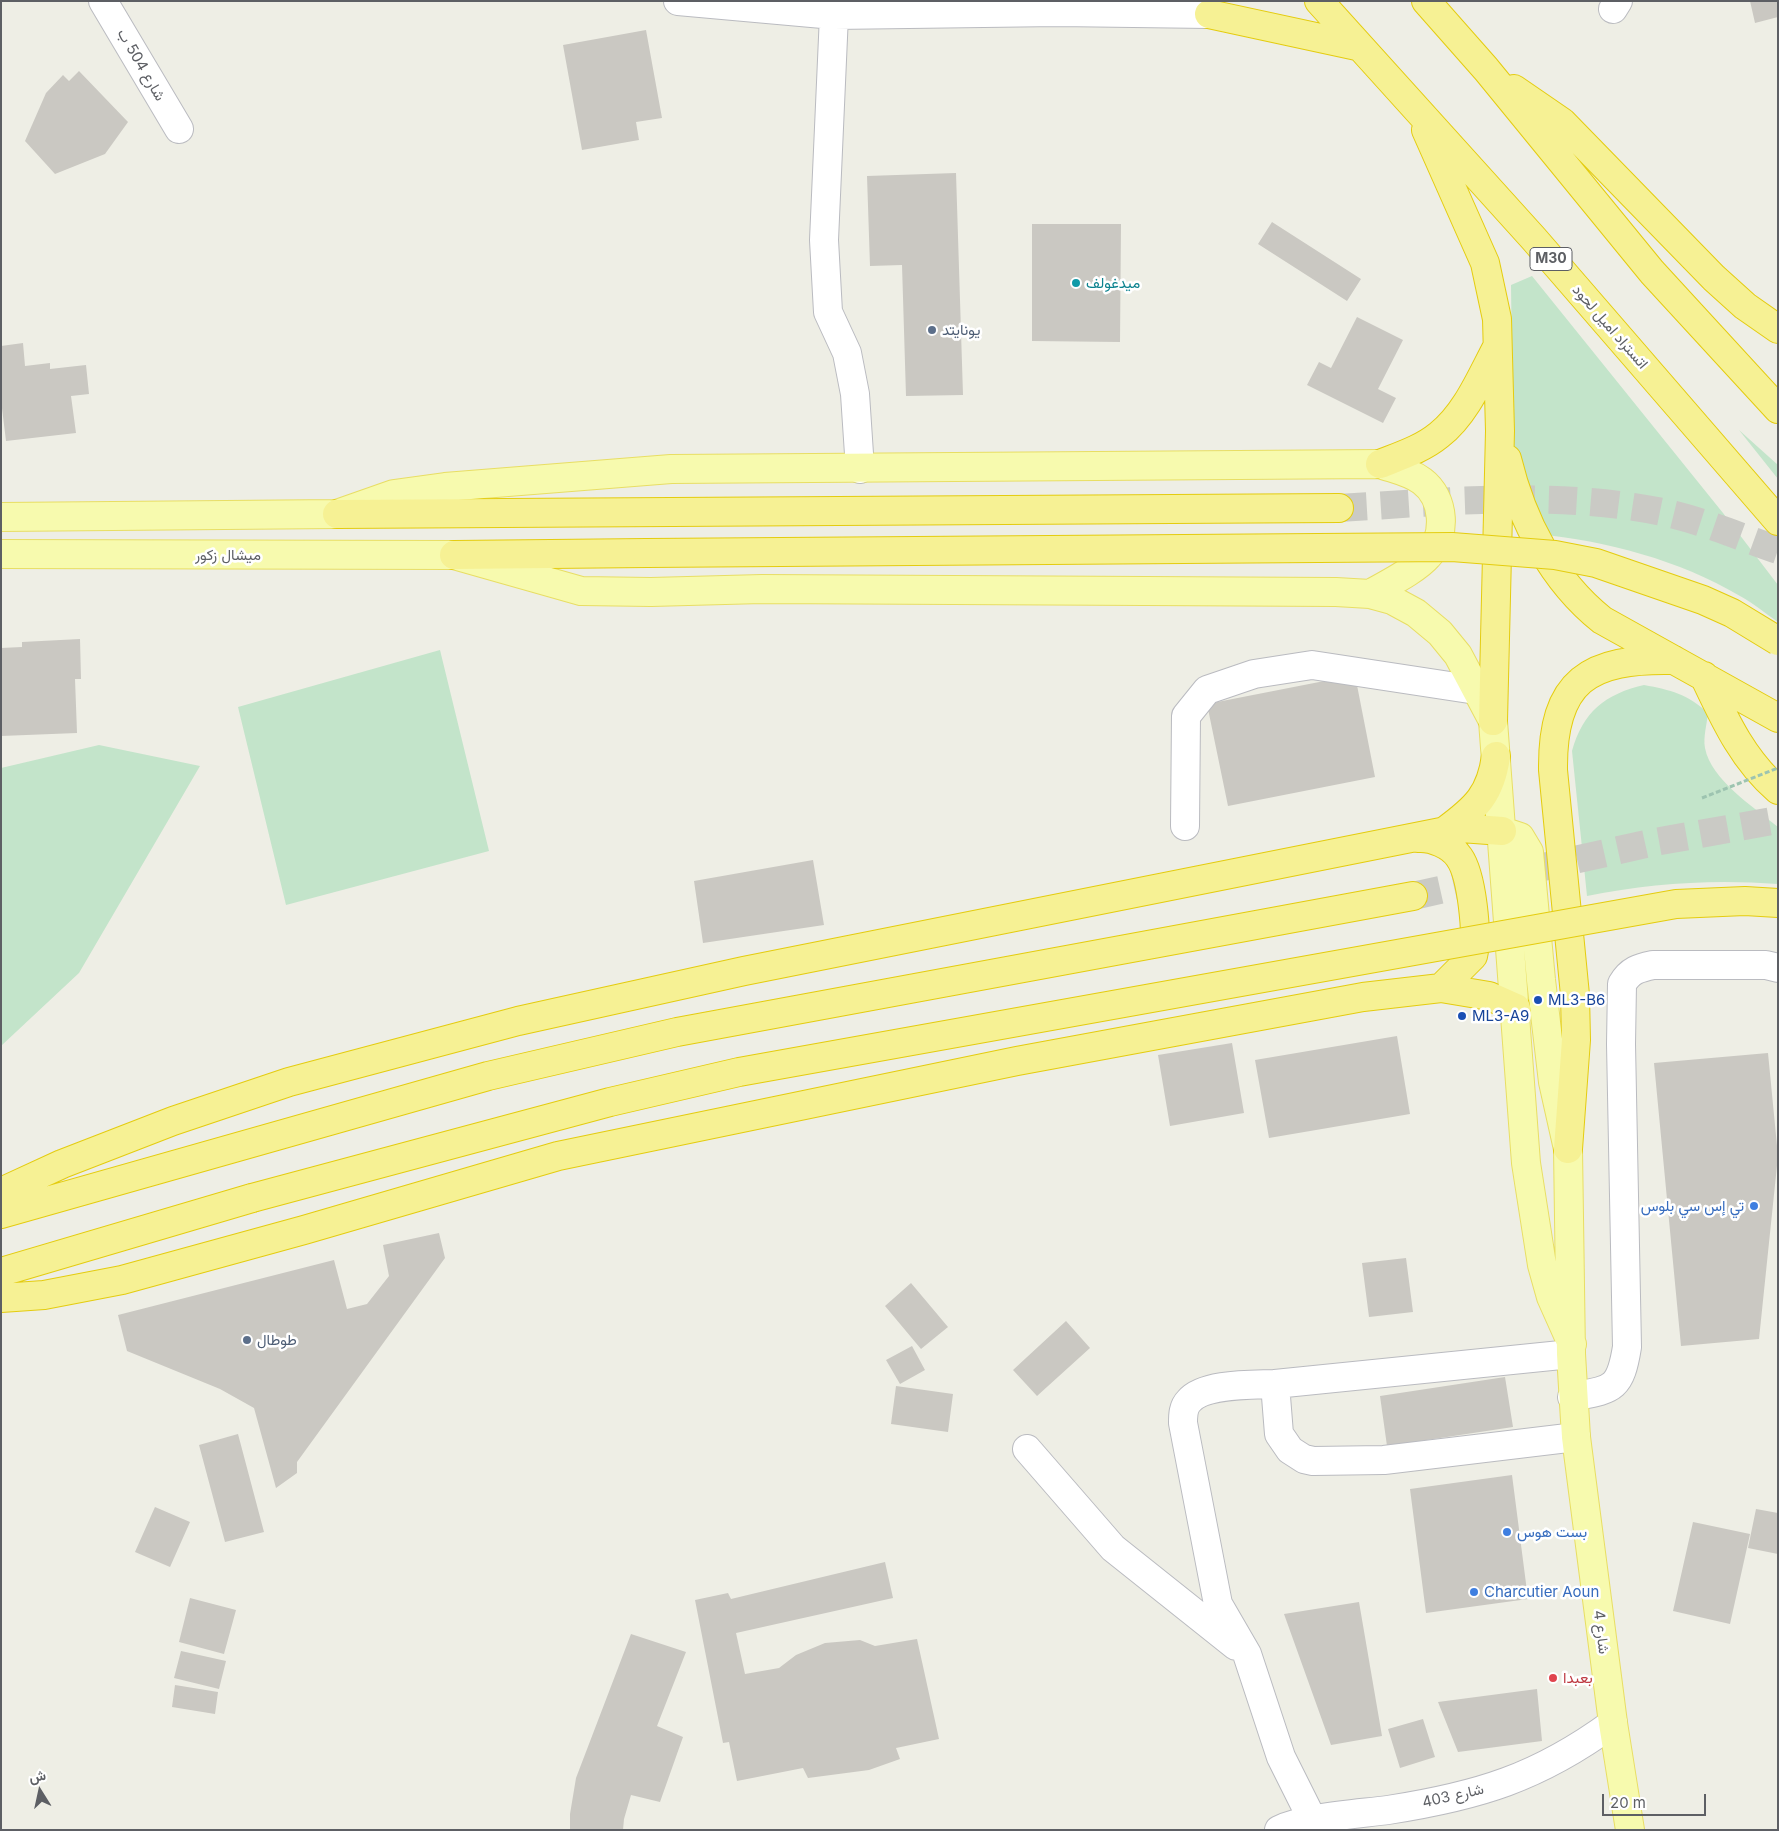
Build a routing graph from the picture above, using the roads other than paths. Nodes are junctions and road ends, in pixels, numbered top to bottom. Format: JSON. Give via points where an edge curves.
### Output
{"nodes":[{"id":1,"x":104,"y":1,"type":"edge"},
{"id":2,"x":678,"y":1,"type":"edge"},
{"id":3,"x":1233,"y":1,"type":"edge"},
{"id":4,"x":1319,"y":1,"type":"edge"},
{"id":5,"x":1426,"y":1,"type":"edge"},
{"id":6,"x":1208,"y":14,"type":"junction"},
{"id":7,"x":834,"y":15,"type":"junction"},
{"id":8,"x":1357,"y":46,"type":"junction"},
{"id":9,"x":1486,"y":69,"type":"junction"},
{"id":10,"x":1414,"y":104,"type":"junction"},
{"id":11,"x":179,"y":129,"type":"dead end"},
{"id":12,"x":1778,"y":329,"type":"edge"},
{"id":13,"x":1498,"y":346,"type":"junction"},
{"id":14,"x":1778,"y":409,"type":"edge"},
{"id":15,"x":1500,"y":431,"type":"junction"},
{"id":16,"x":1380,"y":464,"type":"junction"},
{"id":17,"x":860,"y":469,"type":"junction"},
{"id":18,"x":1339,"y":508,"type":"tunnel mouth"},
{"id":19,"x":338,"y":514,"type":"junction"},
{"id":20,"x":1,"y":517,"type":"edge"},
{"id":21,"x":1778,"y":521,"type":"edge"},
{"id":22,"x":1,"y":554,"type":"edge"},
{"id":23,"x":454,"y":555,"type":"junction"},
{"id":24,"x":1370,"y":594,"type":"junction"},
{"id":25,"x":1778,"y":641,"type":"edge"},
{"id":26,"x":1674,"y":660,"type":"junction"},
{"id":27,"x":1704,"y":676,"type":"junction"},
{"id":28,"x":1476,"y":690,"type":"junction"},
{"id":29,"x":1778,"y":718,"type":"edge"},
{"id":30,"x":1493,"y":721,"type":"junction"},
{"id":31,"x":1496,"y":756,"type":"junction"},
{"id":32,"x":1778,"y":790,"type":"edge"},
{"id":33,"x":1185,"y":826,"type":"dead end"},
{"id":34,"x":1502,"y":831,"type":"junction"},
{"id":35,"x":1443,"y":832,"type":"junction"},
{"id":36,"x":1413,"y":839,"type":"junction"},
{"id":37,"x":1413,"y":896,"type":"tunnel mouth"},
{"id":38,"x":1778,"y":903,"type":"edge"},
{"id":39,"x":1778,"y":968,"type":"edge"},
{"id":40,"x":1441,"y":988,"type":"junction"},
{"id":41,"x":1516,"y":1008,"type":"junction"},
{"id":42,"x":1568,"y":1149,"type":"junction"},
{"id":43,"x":1,"y":1192,"type":"edge"},
{"id":44,"x":1,"y":1214,"type":"edge"},
{"id":45,"x":1,"y":1272,"type":"edge"},
{"id":46,"x":1,"y":1298,"type":"edge"},
{"id":47,"x":1571,"y":1349,"type":"junction"},
{"id":48,"x":1275,"y":1384,"type":"junction"},
{"id":49,"x":1572,"y":1397,"type":"junction"},
{"id":50,"x":1576,"y":1437,"type":"junction"},
{"id":51,"x":1027,"y":1449,"type":"dead end"},
{"id":52,"x":1246,"y":1654,"type":"junction"},
{"id":53,"x":1613,"y":1723,"type":"junction"},
{"id":54,"x":1313,"y":1821,"type":"junction"},
{"id":55,"x":1279,"y":1830,"type":"edge"},
{"id":56,"x":1630,"y":1830,"type":"edge"}],
"edges":[{"from":1,"to":11,"type":"street","name":"شارع 504 ب"},
{"from":2,"to":7,"type":"street"},
{"from":3,"to":6,"type":"highway"},
{"from":4,"to":8,"type":"highway","name":"اتستراد اميل لحود","number":"M30"},
{"from":5,"to":9,"type":"highway"},
{"from":6,"to":7,"type":"street"},
{"from":6,"to":8,"type":"highway"},
{"from":7,"to":17,"type":"street","via":[[824,240],[828,312],[847,353],[855,394]]},
{"from":8,"to":10,"type":"highway","name":"اتستراد اميل لحود","number":"M30"},
{"from":9,"to":12,"type":"highway","via":[[1562,122],[1714,278],[1745,306]]},
{"from":9,"to":14,"type":"highway","via":[[1652,272]]},
{"from":10,"to":13,"type":"highway","via":[[1485,263],[1497,319]]},
{"from":10,"to":21,"type":"highway","name":"اتستراد اميل لحود","number":"M30"},
{"from":13,"to":15,"type":"highway"},
{"from":13,"to":16,"type":"highway","via":[[1456,418],[1439,435],[1416,449]]},
{"from":15,"to":26,"type":"highway","via":[[1524,510],[1543,550],[1566,585],[1602,620]]},
{"from":15,"to":30,"type":"highway"},
{"from":16,"to":17,"type":"main road"},
{"from":16,"to":24,"type":"main road","via":[[1413,475],[1424,483],[1439,506],[1441,532],[1429,556],[1419,565]]},
{"from":17,"to":19,"type":"main road","via":[[671,470],[483,483],[394,494]]},
{"from":18,"to":19,"type":"highway"},
{"from":19,"to":20,"type":"main road"},
{"from":22,"to":23,"type":"main road","name":"ميشال زكور"},
{"from":23,"to":24,"type":"main road","name":"ميشال زكور","via":[[581,591],[772,589]]},
{"from":23,"to":25,"type":"highway","bridge":true,"via":[[1452,547],[1554,555],[1596,564],[1696,597],[1732,613]]},
{"from":24,"to":28,"type":"main road","name":"ميشال زكور","via":[[1392,600],[1416,613],[1440,633],[1458,655]]},
{"from":26,"to":27,"type":"highway"},
{"from":26,"to":42,"type":"highway","via":[[1638,659],[1603,667],[1585,677],[1572,690],[1563,701],[1557,718],[1553,770],[1575,995],[1576,1040]]},
{"from":27,"to":29,"type":"highway"},
{"from":27,"to":32,"type":"highway","via":[[1744,754]]},
{"from":28,"to":30,"type":"main road","name":"ميشال زكور"},
{"from":28,"to":33,"type":"street","via":[[1312,665],[1254,674],[1207,690],[1186,716]]},
{"from":30,"to":31,"type":"main road"},
{"from":31,"to":34,"type":"main road"},
{"from":31,"to":35,"type":"highway","via":[[1493,775],[1482,798]]},
{"from":34,"to":35,"type":"highway","via":[[1470,827]]},
{"from":34,"to":41,"type":"main road"},
{"from":34,"to":42,"type":"main road","name":"شارع 4","via":[[1520,838],[1530,852],[1553,1082]]},
{"from":35,"to":36,"type":"highway"},
{"from":36,"to":40,"type":"highway","via":[[1434,840],[1452,850],[1462,863],[1470,893],[1476,937],[1474,956]]},
{"from":36,"to":43,"type":"highway","via":[[754,969],[518,1021],[289,1082],[173,1121],[62,1164]]},
{"from":37,"to":44,"type":"highway","via":[[677,1032],[488,1076]]},
{"from":38,"to":45,"type":"highway","bridge":true,"via":[[1676,904],[739,1072],[610,1102],[252,1198]]},
{"from":39,"to":49,"type":"street","via":[[1766,965],[1653,965],[1635,969],[1622,984],[1627,1347],[1622,1373],[1616,1381],[1602,1391]]},
{"from":40,"to":41,"type":"highway","via":[[1489,996]]},
{"from":40,"to":46,"type":"highway","via":[[1363,997],[1017,1061],[558,1156],[122,1280],[44,1295]]},
{"from":41,"to":47,"type":"main road","via":[[1526,1163],[1536,1232],[1551,1297]]},
{"from":42,"to":47,"type":"main road","name":"شارع 4"},
{"from":47,"to":48,"type":"street"},
{"from":47,"to":49,"type":"main road","name":"شارع 4"},
{"from":48,"to":50,"type":"street","via":[[1279,1434],[1290,1450],[1313,1461],[1384,1460]]},
{"from":48,"to":52,"type":"street","via":[[1211,1389],[1193,1396],[1183,1414],[1218,1604]]},
{"from":49,"to":50,"type":"main road","name":"شارع 4"},
{"from":50,"to":53,"type":"main road","name":"شارع 4"},
{"from":51,"to":52,"type":"street","via":[[1113,1548]]},
{"from":52,"to":54,"type":"street","via":[[1281,1757]]},
{"from":53,"to":54,"type":"street","name":"شارع 403","via":[[1556,1761],[1481,1791],[1442,1801]]},
{"from":53,"to":56,"type":"main road","name":"شارع 4"},
{"from":54,"to":55,"type":"street","name":"شارع 403"}]}
